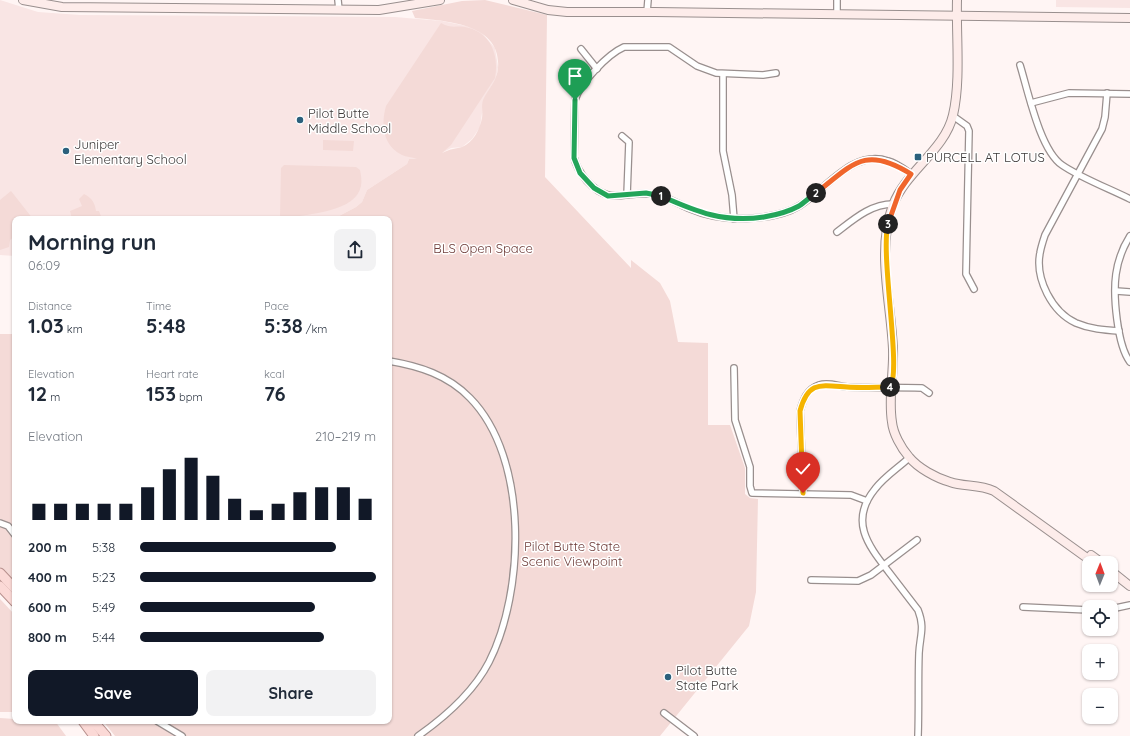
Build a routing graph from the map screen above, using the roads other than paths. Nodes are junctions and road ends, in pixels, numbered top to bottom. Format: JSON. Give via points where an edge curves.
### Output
{"nodes":[{"id":1,"x":23,"y":0,"type":"edge"},
{"id":2,"x":338,"y":0,"type":"edge"},
{"id":3,"x":440,"y":0,"type":"edge"},
{"id":4,"x":513,"y":0,"type":"edge"},
{"id":5,"x":648,"y":0,"type":"edge"},
{"id":6,"x":836,"y":0,"type":"edge"},
{"id":7,"x":957,"y":0,"type":"edge"},
{"id":8,"x":46,"y":3,"type":"edge"},
{"id":9,"x":411,"y":3,"type":"edge"},
{"id":10,"x":113,"y":4,"type":"edge"},
{"id":11,"x":339,"y":10,"type":"junction"},
{"id":12,"x":647,"y":12,"type":"junction"},
{"id":13,"x":837,"y":14,"type":"junction"},
{"id":14,"x":956,"y":16,"type":"junction"},
{"id":15,"x":1130,"y":18,"type":"edge"},
{"id":16,"x":580,"y":49,"type":"dead end"},
{"id":17,"x":1020,"y":65,"type":"dead end"},
{"id":18,"x":597,"y":69,"type":"junction"},
{"id":19,"x":776,"y":73,"type":"dead end"},
{"id":20,"x":724,"y":74,"type":"junction"},
{"id":21,"x":1107,"y":93,"type":"junction"},
{"id":22,"x":1130,"y":94,"type":"edge"},
{"id":23,"x":1031,"y":102,"type":"junction"},
{"id":24,"x":953,"y":116,"type":"junction"},
{"id":25,"x":622,"y":136,"type":"dead end"},
{"id":26,"x":1078,"y":173,"type":"junction"},
{"id":27,"x":911,"y":174,"type":"junction"},
{"id":28,"x":627,"y":195,"type":"junction"},
{"id":29,"x":1130,"y":199,"type":"edge"},
{"id":30,"x":894,"y":204,"type":"junction"},
{"id":31,"x":734,"y":219,"type":"junction"},
{"id":32,"x":837,"y":232,"type":"dead end"},
{"id":33,"x":1130,"y":236,"type":"edge"},
{"id":34,"x":974,"y":289,"type":"dead end"},
{"id":35,"x":1116,"y":291,"type":"junction"},
{"id":36,"x":1130,"y":292,"type":"edge"},
{"id":37,"x":1119,"y":331,"type":"junction"},
{"id":38,"x":392,"y":361,"type":"edge"},
{"id":39,"x":1130,"y":362,"type":"edge"},
{"id":40,"x":734,"y":368,"type":"dead end"},
{"id":41,"x":891,"y":387,"type":"junction"},
{"id":42,"x":929,"y":393,"type":"dead end"},
{"id":43,"x":909,"y":458,"type":"junction"},
{"id":44,"x":939,"y":478,"type":"junction"},
{"id":45,"x":803,"y":493,"type":"junction"},
{"id":46,"x":867,"y":501,"type":"junction"},
{"id":47,"x":0,"y":523,"type":"edge"},
{"id":48,"x":12,"y":531,"type":"edge"},
{"id":49,"x":917,"y":540,"type":"dead end"},
{"id":50,"x":1084,"y":556,"type":"edge"},
{"id":51,"x":1092,"y":556,"type":"edge"},
{"id":52,"x":884,"y":565,"type":"junction"},
{"id":53,"x":0,"y":572,"type":"edge"},
{"id":54,"x":1118,"y":577,"type":"edge"},
{"id":55,"x":811,"y":580,"type":"dead end"},
{"id":56,"x":0,"y":586,"type":"edge"},
{"id":57,"x":12,"y":586,"type":"edge"},
{"id":58,"x":1130,"y":586,"type":"edge"},
{"id":59,"x":12,"y":599,"type":"edge"},
{"id":60,"x":1130,"y":605,"type":"edge"},
{"id":61,"x":1023,"y":607,"type":"dead end"},
{"id":62,"x":1118,"y":608,"type":"edge"},
{"id":63,"x":1082,"y":610,"type":"edge"},
{"id":64,"x":664,"y":712,"type":"dead end"},
{"id":65,"x":85,"y":724,"type":"edge"},
{"id":66,"x":96,"y":724,"type":"edge"},
{"id":67,"x":162,"y":724,"type":"edge"},
{"id":68,"x":94,"y":736,"type":"edge"},
{"id":69,"x":106,"y":736,"type":"edge"},
{"id":70,"x":182,"y":736,"type":"edge"},
{"id":71,"x":418,"y":736,"type":"edge"},
{"id":72,"x":694,"y":736,"type":"edge"},
{"id":73,"x":918,"y":736,"type":"edge"}],
"edges":[{"from":1,"to":8,"type":"main road"},
{"from":2,"to":11,"type":"street"},
{"from":3,"to":9,"type":"main road"},
{"from":4,"to":12,"type":"main road","via":[[548,10],[567,12]]},
{"from":5,"to":12,"type":"street"},
{"from":6,"to":13,"type":"street"},
{"from":7,"to":14,"type":"main road"},
{"from":8,"to":10,"type":"main road"},
{"from":9,"to":11,"type":"main road","via":[[379,10]]},
{"from":10,"to":11,"type":"main road"},
{"from":12,"to":13,"type":"main road"},
{"from":13,"to":14,"type":"main road"},
{"from":14,"to":15,"type":"main road"},
{"from":14,"to":24,"type":"main road","via":[[956,89]]},
{"from":16,"to":18,"type":"street"},
{"from":17,"to":23,"type":"street"},
{"from":18,"to":20,"type":"street","via":[[624,47],[669,47],[706,71]]},
{"from":18,"to":28,"type":"street","via":[[577,93],[575,100],[574,158],[580,173],[594,188],[608,196]]},
{"from":19,"to":20,"type":"street"},
{"from":20,"to":31,"type":"street","via":[[724,152]]},
{"from":21,"to":22,"type":"street"},
{"from":21,"to":23,"type":"street","via":[[1069,93]]},
{"from":21,"to":26,"type":"street","via":[[1102,129]]},
{"from":23,"to":26,"type":"street","via":[[1050,152],[1061,165]]},
{"from":24,"to":27,"type":"main road","via":[[944,136]]},
{"from":24,"to":34,"type":"street","via":[[967,126],[969,131],[966,274]]},
{"from":25,"to":28,"type":"street","via":[[629,142]]},
{"from":26,"to":29,"type":"street"},
{"from":26,"to":37,"type":"street","via":[[1045,235],[1040,254],[1040,274],[1046,293],[1058,310],[1075,322],[1096,329]]},
{"from":27,"to":30,"type":"main road"},
{"from":27,"to":31,"type":"street","via":[[898,165],[882,159],[862,161],[846,168],[799,206],[778,214]]},
{"from":28,"to":31,"type":"street","via":[[657,194],[702,213]]},
{"from":30,"to":32,"type":"street","via":[[885,204],[864,212]]},
{"from":30,"to":41,"type":"main road","via":[[885,240],[893,351]]},
{"from":33,"to":35,"type":"street","via":[[1119,260]]},
{"from":35,"to":36,"type":"street"},
{"from":35,"to":37,"type":"street"},
{"from":37,"to":39,"type":"street","via":[[1124,354]]},
{"from":38,"to":71,"type":"street","via":[[414,365],[436,373],[470,398],[486,417],[505,464],[515,509],[512,580],[500,638],[488,663],[469,690],[444,716]]},
{"from":40,"to":45,"type":"street","via":[[735,420],[750,467],[752,493]]},
{"from":41,"to":42,"type":"street","via":[[922,388]]},
{"from":41,"to":43,"type":"main road","via":[[892,424]]},
{"from":41,"to":45,"type":"street","via":[[846,387],[830,384],[810,390],[805,396],[800,411]]},
{"from":43,"to":44,"type":"main road"},
{"from":43,"to":46,"type":"street","via":[[875,488]]},
{"from":44,"to":50,"type":"main road","via":[[994,491]]},
{"from":44,"to":51,"type":"main road","via":[[978,481],[1000,490]]},
{"from":45,"to":46,"type":"street","via":[[851,495]]},
{"from":46,"to":52,"type":"street","via":[[863,519],[864,532],[868,545]]},
{"from":47,"to":48,"type":"street","via":[[8,526]]},
{"from":49,"to":52,"type":"street"},
{"from":52,"to":55,"type":"street","via":[[871,575],[858,580]]},
{"from":52,"to":73,"type":"street","via":[[918,610],[922,621]]},
{"from":53,"to":57,"type":"main road"},
{"from":54,"to":58,"type":"main road"},
{"from":56,"to":59,"type":"main road"},
{"from":60,"to":62,"type":"street"},
{"from":61,"to":63,"type":"street"},
{"from":64,"to":72,"type":"street"},
{"from":65,"to":68,"type":"main road"},
{"from":66,"to":69,"type":"main road"},
{"from":67,"to":70,"type":"street"}]}
